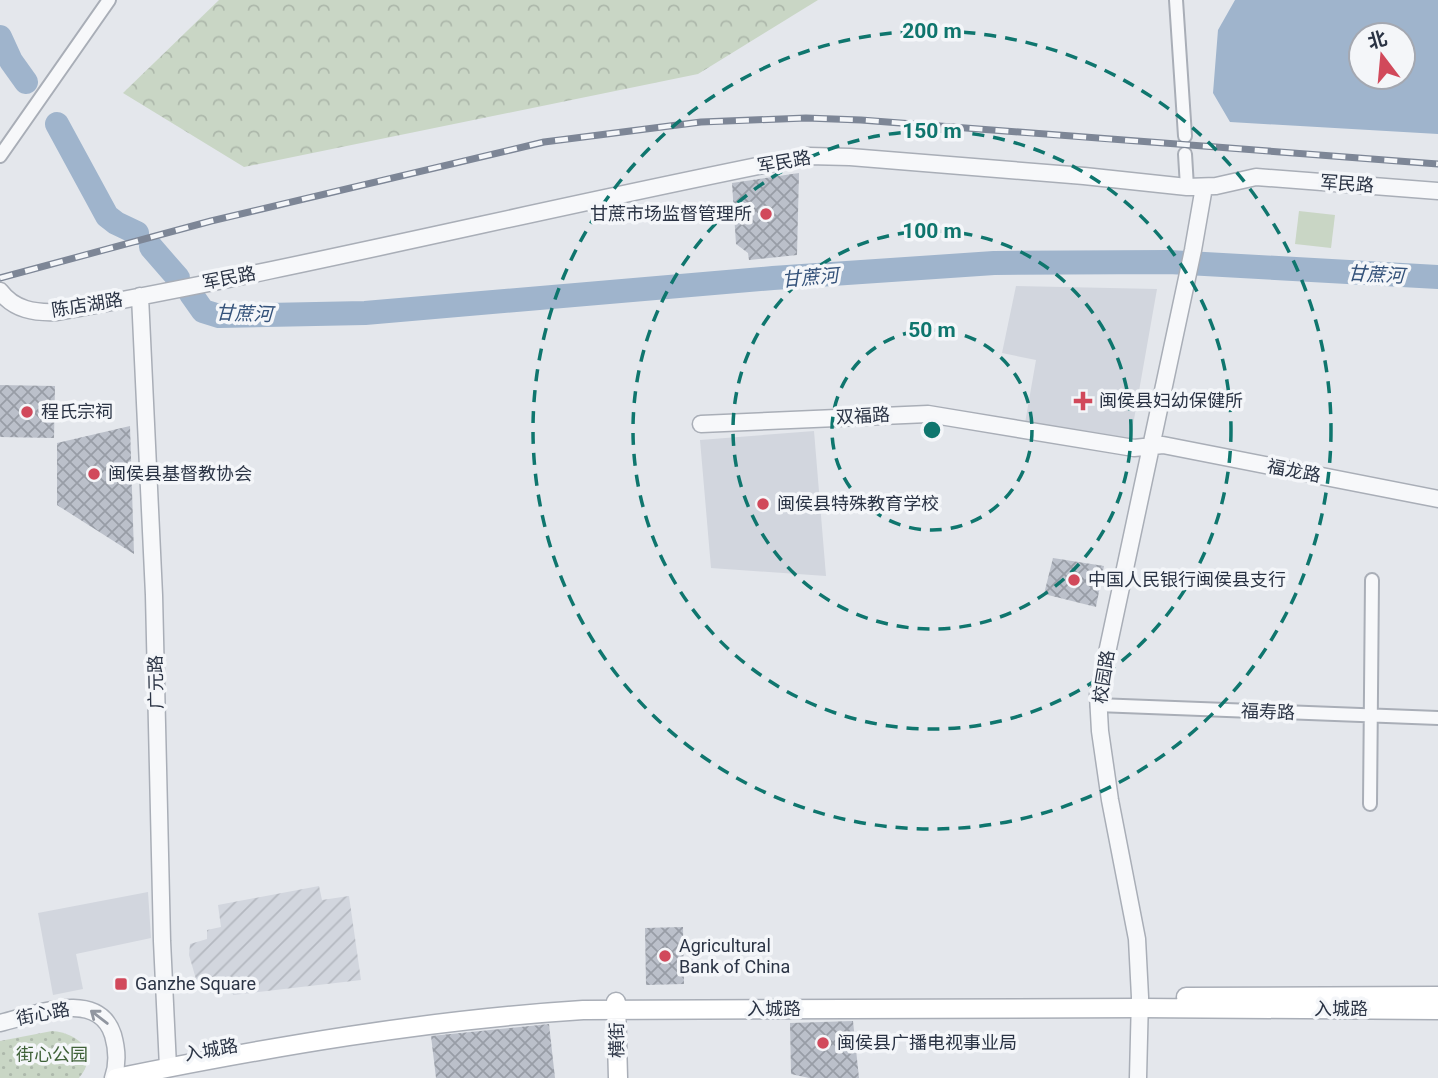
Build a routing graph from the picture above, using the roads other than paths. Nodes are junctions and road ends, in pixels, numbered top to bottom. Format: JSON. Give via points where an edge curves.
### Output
{"nodes":[{"id":1,"x":109,"y":0,"type":"edge"},
{"id":2,"x":1176,"y":0,"type":"edge"},
{"id":3,"x":1185,"y":136,"type":"dead end"},
{"id":4,"x":1185,"y":154,"type":"dead end"},
{"id":5,"x":0,"y":156,"type":"edge"},
{"id":6,"x":1187,"y":187,"type":"junction"},
{"id":7,"x":1204,"y":187,"type":"junction"},
{"id":8,"x":1438,"y":191,"type":"edge"},
{"id":9,"x":0,"y":291,"type":"edge"},
{"id":10,"x":140,"y":296,"type":"junction"},
{"id":11,"x":701,"y":424,"type":"dead end"},
{"id":12,"x":1149,"y":446,"type":"junction"},
{"id":13,"x":1438,"y":499,"type":"edge"},
{"id":14,"x":1373,"y":580,"type":"dead end"},
{"id":15,"x":1097,"y":705,"type":"junction"},
{"id":16,"x":1371,"y":716,"type":"junction"},
{"id":17,"x":1438,"y":718,"type":"edge"},
{"id":18,"x":1370,"y":804,"type":"dead end"},
{"id":19,"x":1438,"y":996,"type":"edge"},
{"id":20,"x":1140,"y":1002,"type":"junction"},
{"id":21,"x":617,"y":1006,"type":"junction"},
{"id":22,"x":1438,"y":1010,"type":"edge"},
{"id":23,"x":0,"y":1023,"type":"edge"},
{"id":24,"x":168,"y":1063,"type":"junction"},
{"id":25,"x":120,"y":1074,"type":"edge"},
{"id":26,"x":618,"y":1078,"type":"edge"},
{"id":27,"x":1139,"y":1078,"type":"edge"}],
"edges":[{"from":1,"to":5,"type":"street"},
{"from":2,"to":3,"type":"street"},
{"from":4,"to":6,"type":"street"},
{"from":6,"to":7,"type":"street","name":"军民路"},
{"from":6,"to":10,"type":"street","name":"军民路","via":[[808,156]]},
{"from":7,"to":8,"type":"street","name":"军民路","via":[[1256,177]]},
{"from":7,"to":12,"type":"street","name":"校园路"},
{"from":9,"to":10,"type":"street","name":"陈店湖路","via":[[12,304],[43,312]]},
{"from":10,"to":24,"type":"street","name":"广元路"},
{"from":11,"to":12,"type":"street","name":"双福路","via":[[928,414],[1134,448]]},
{"from":12,"to":13,"type":"street","name":"福龙路","via":[[1163,445]]},
{"from":12,"to":15,"type":"street","name":"校园路"},
{"from":14,"to":16,"type":"street"},
{"from":15,"to":16,"type":"street","name":"福寿路"},
{"from":15,"to":20,"type":"street","name":"校园路","via":[[1137,939]]},
{"from":16,"to":17,"type":"street","name":"福寿路"},
{"from":16,"to":18,"type":"street"},
{"from":19,"to":20,"type":"main road","name":"入城路"},
{"from":20,"to":21,"type":"main road","name":"入城路"},
{"from":20,"to":22,"type":"main road","name":"入城路"},
{"from":20,"to":27,"type":"street","name":"校园路"},
{"from":21,"to":24,"type":"main road","name":"入城路","via":[[425,1026]]},
{"from":21,"to":26,"type":"main road","name":"横街"},
{"from":25,"to":23,"type":"street","name":"街心路","one_way":true,"via":[[110,1026],[93,1010],[70,1008]]},
{"from":24,"to":25,"type":"main road","name":"入城路"}]}
